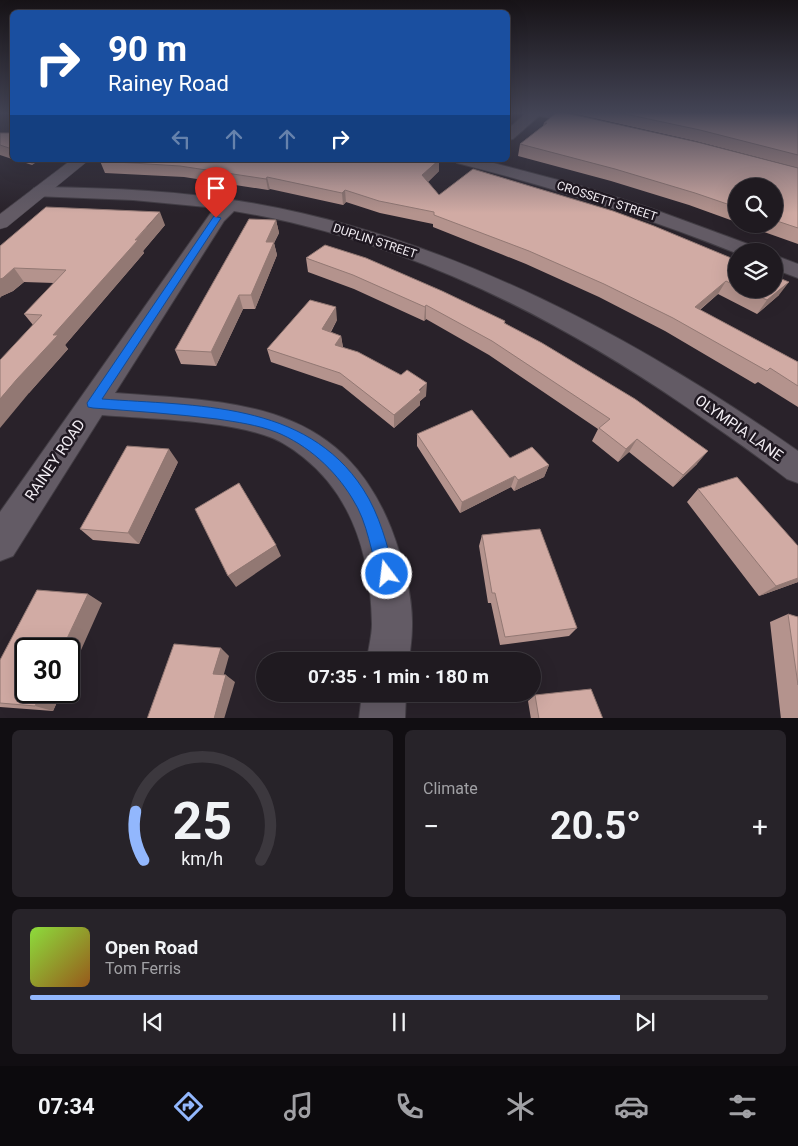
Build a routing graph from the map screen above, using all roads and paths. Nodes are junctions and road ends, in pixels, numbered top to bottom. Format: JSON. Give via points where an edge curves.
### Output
{"nodes":[{"id":1,"x":78,"y":162,"type":"edge"},
{"id":2,"x":476,"y":162,"type":"edge"},
{"id":3,"x":40,"y":192,"type":"junction"},
{"id":4,"x":230,"y":205,"type":"junction"},
{"id":5,"x":0,"y":223,"type":"edge"},
{"id":6,"x":728,"y":243,"type":"edge"},
{"id":7,"x":783,"y":265,"type":"edge"},
{"id":8,"x":798,"y":272,"type":"edge"},
{"id":9,"x":680,"y":387,"type":"joint"},
{"id":10,"x":93,"y":403,"type":"junction"},
{"id":11,"x":798,"y":469,"type":"edge"},
{"id":12,"x":0,"y":543,"type":"edge"},
{"id":13,"x":389,"y":652,"type":"edge"},
{"id":14,"x":383,"y":702,"type":"edge"},
{"id":15,"x":382,"y":718,"type":"edge"}],
"edges":[{"from":1,"to":3,"type":"street"},
{"from":2,"to":6,"type":"street","name":"CROSSETT STREET","via":[[591,194]]},
{"from":3,"to":4,"type":"street","name":"DUPLIN STREET","via":[[140,195]]},
{"from":3,"to":5,"type":"street"},
{"from":4,"to":9,"type":"street","name":"DUPLIN STREET","via":[[332,226],[441,263],[563,319]]},
{"from":4,"to":10,"type":"street","name":"RAINEY ROAD","via":[[216,218]]},
{"from":7,"to":8,"type":"street"},
{"from":9,"to":11,"type":"street","name":"OLYMPIA LANE"},
{"from":10,"to":12,"type":"street","name":"RAINEY ROAD"},
{"from":10,"to":13,"type":"street","via":[[189,410],[242,418],[280,428],[310,444],[336,466],[358,494],[376,531],[385,566],[392,626]]},
{"from":14,"to":15,"type":"street"}]}
